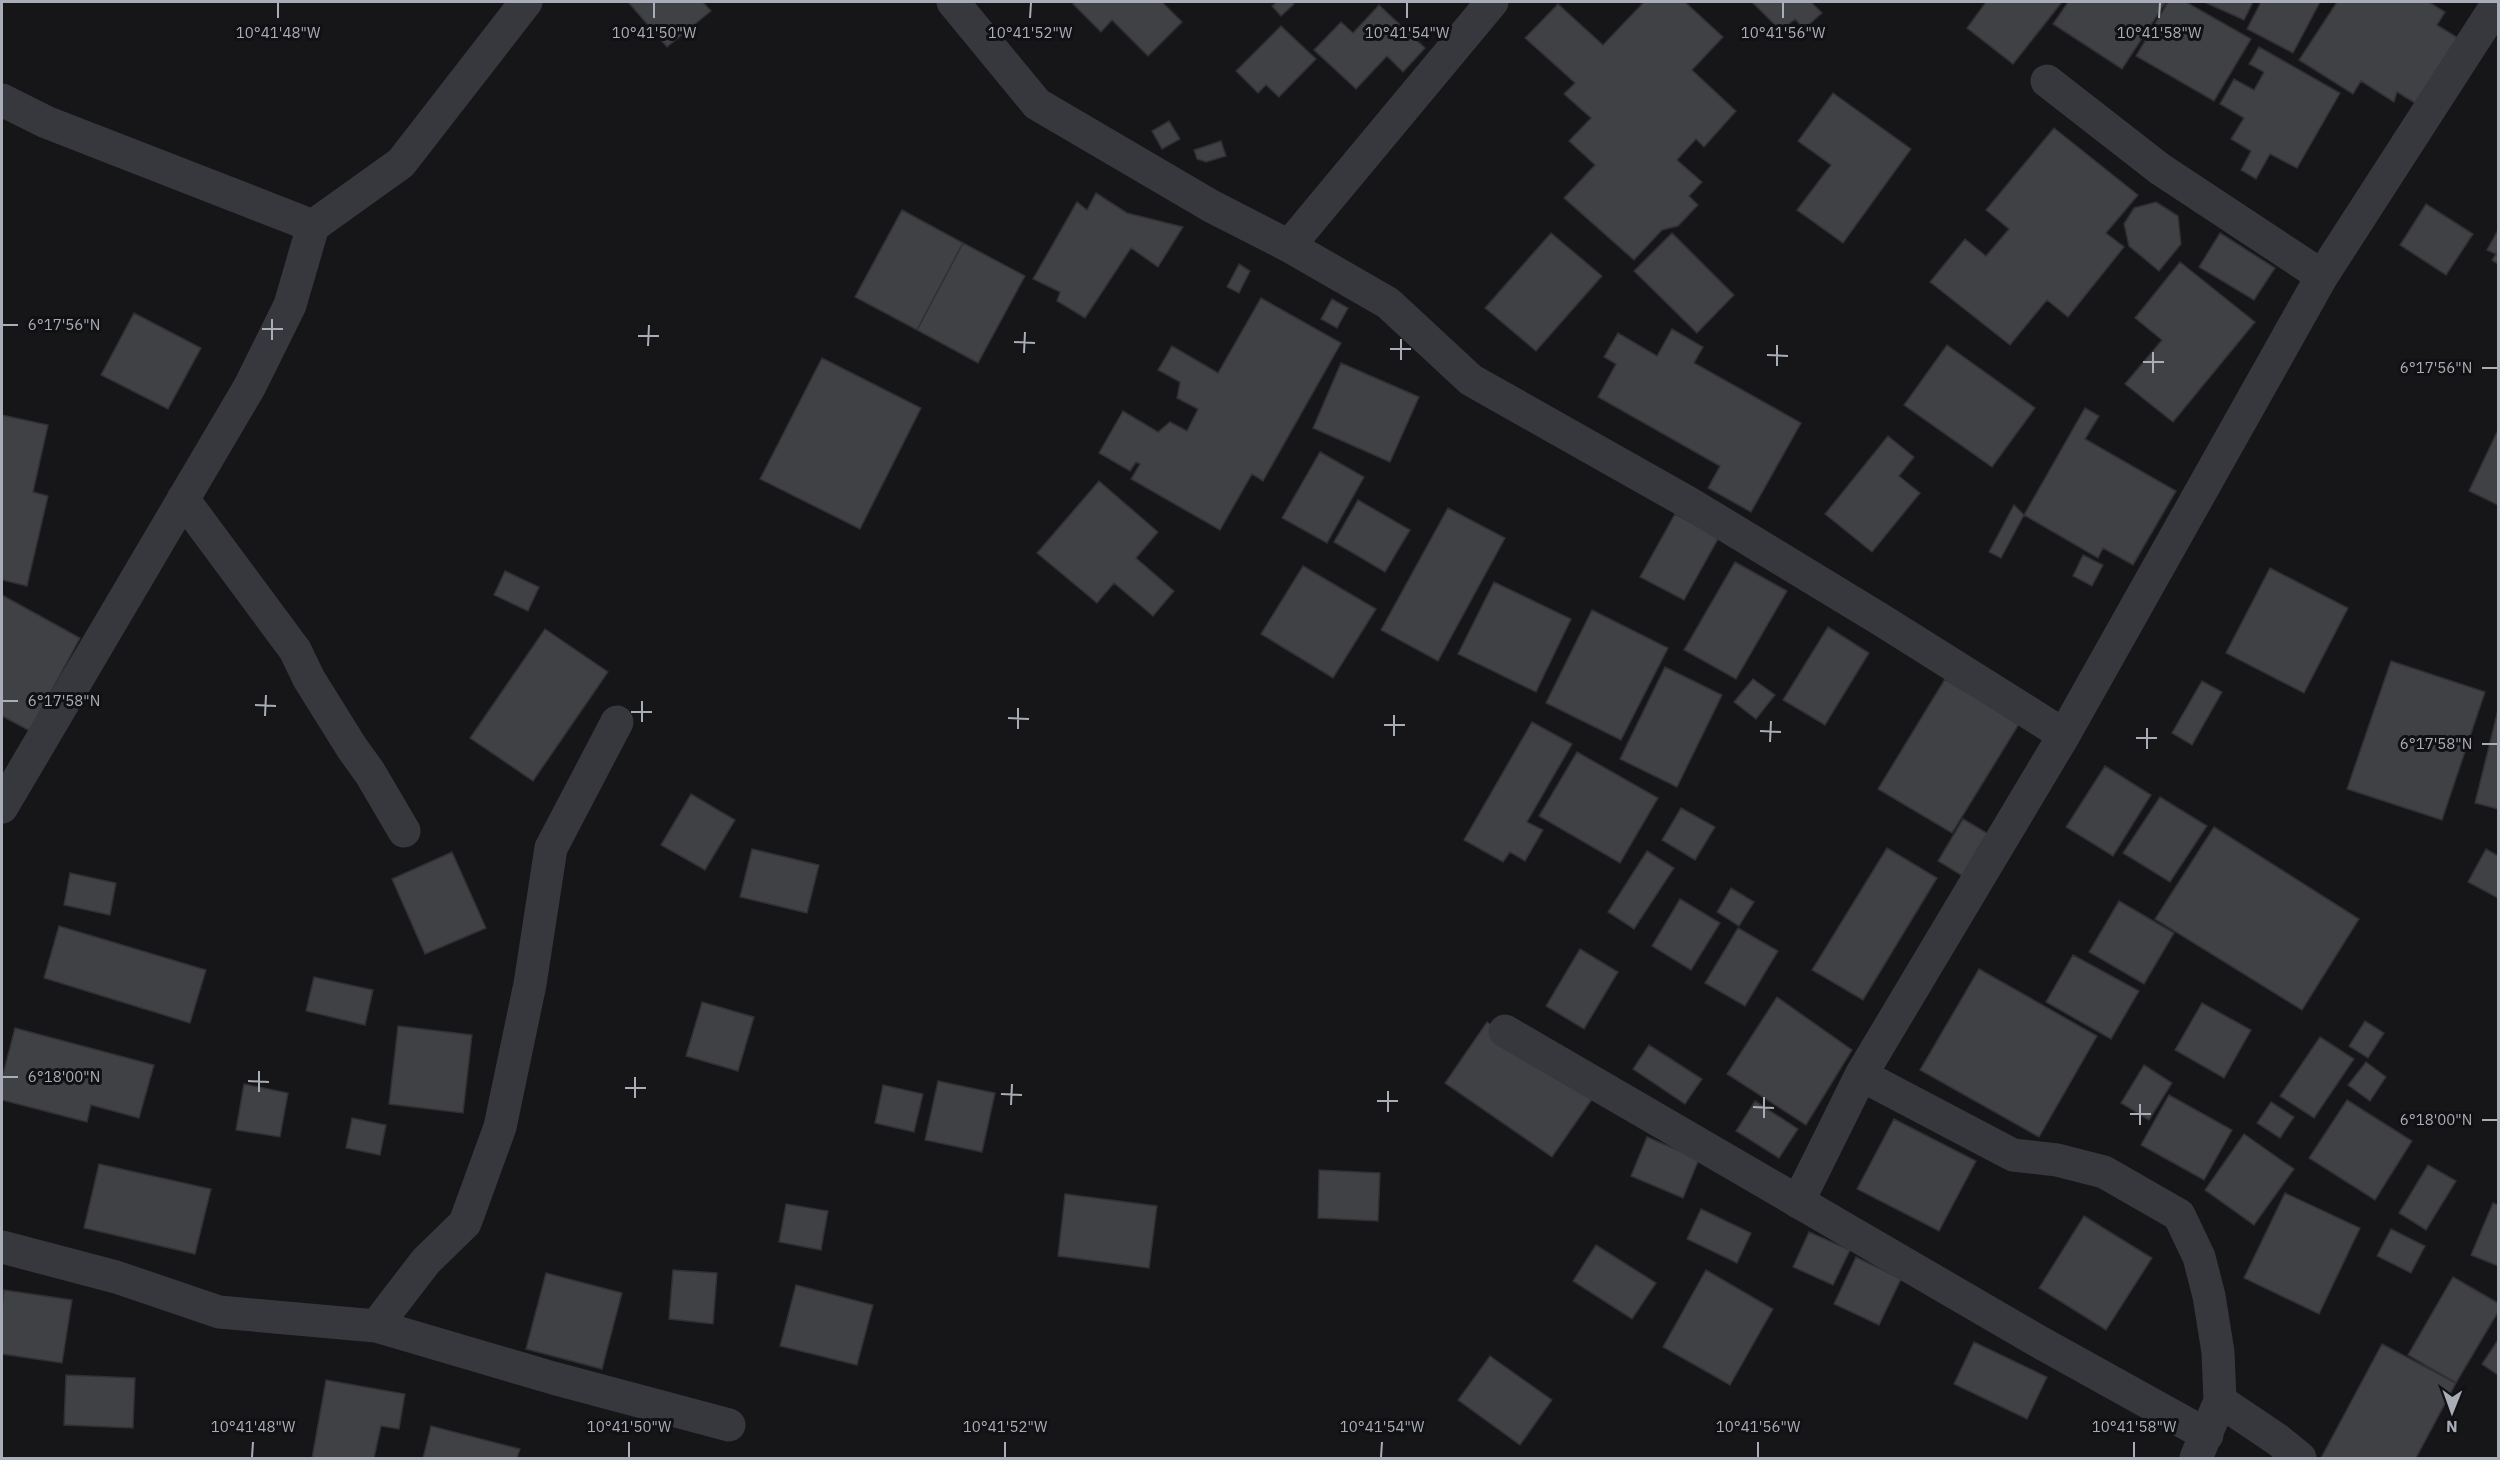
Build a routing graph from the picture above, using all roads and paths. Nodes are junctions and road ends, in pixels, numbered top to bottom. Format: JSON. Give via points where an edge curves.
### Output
{"nodes":[{"id":1,"x":526,"y":2,"type":"edge"},
{"id":2,"x":953,"y":2,"type":"edge"},
{"id":3,"x":1492,"y":2,"type":"edge"},
{"id":4,"x":2499,"y":3,"type":"edge"},
{"id":5,"x":2048,"y":81,"type":"dead end"},
{"id":6,"x":2,"y":100,"type":"edge"},
{"id":7,"x":314,"y":226,"type":"junction"},
{"id":8,"x":1289,"y":246,"type":"junction"},
{"id":9,"x":2322,"y":276,"type":"junction"},
{"id":10,"x":183,"y":499,"type":"junction"},
{"id":11,"x":617,"y":722,"type":"dead end"},
{"id":12,"x":2064,"y":735,"type":"junction"},
{"id":13,"x":2,"y":807,"type":"edge"},
{"id":14,"x":405,"y":831,"type":"dead end"},
{"id":15,"x":1505,"y":1031,"type":"dead end"},
{"id":16,"x":1861,"y":1075,"type":"junction"},
{"id":17,"x":1798,"y":1202,"type":"junction"},
{"id":18,"x":2,"y":1247,"type":"edge"},
{"id":19,"x":376,"y":1326,"type":"junction"},
{"id":20,"x":2220,"y":1401,"type":"junction"},
{"id":21,"x":729,"y":1425,"type":"dead end"},
{"id":22,"x":2201,"y":1447,"type":"edge"},
{"id":23,"x":2300,"y":1458,"type":"edge"}],
"edges":[{"from":1,"to":7,"type":"street","via":[[400,163]]},
{"from":2,"to":8,"type":"street","via":[[1037,104],[1211,206]]},
{"from":3,"to":8,"type":"street"},
{"from":4,"to":9,"type":"street"},
{"from":5,"to":9,"type":"street","via":[[2160,169]]},
{"from":6,"to":7,"type":"street","via":[[46,122]]},
{"from":7,"to":10,"type":"street","via":[[290,305],[250,386]]},
{"from":8,"to":12,"type":"street","via":[[1388,303],[1471,380],[1689,503]]},
{"from":9,"to":12,"type":"street"},
{"from":10,"to":13,"type":"street"},
{"from":10,"to":14,"type":"street","via":[[295,650],[309,679]]},
{"from":11,"to":19,"type":"street","via":[[551,848],[530,984],[500,1127],[465,1223],[426,1261]]},
{"from":12,"to":16,"type":"street"},
{"from":15,"to":17,"type":"street"},
{"from":16,"to":17,"type":"street"},
{"from":16,"to":20,"type":"street","via":[[2013,1155],[2057,1160],[2104,1172],[2179,1215],[2199,1257],[2209,1296],[2218,1352]]},
{"from":17,"to":22,"type":"street","via":[[2026,1334]]},
{"from":18,"to":19,"type":"street","via":[[116,1277],[219,1311]]},
{"from":19,"to":21,"type":"street"},
{"from":20,"to":22,"type":"street"},
{"from":20,"to":23,"type":"street"}]}
